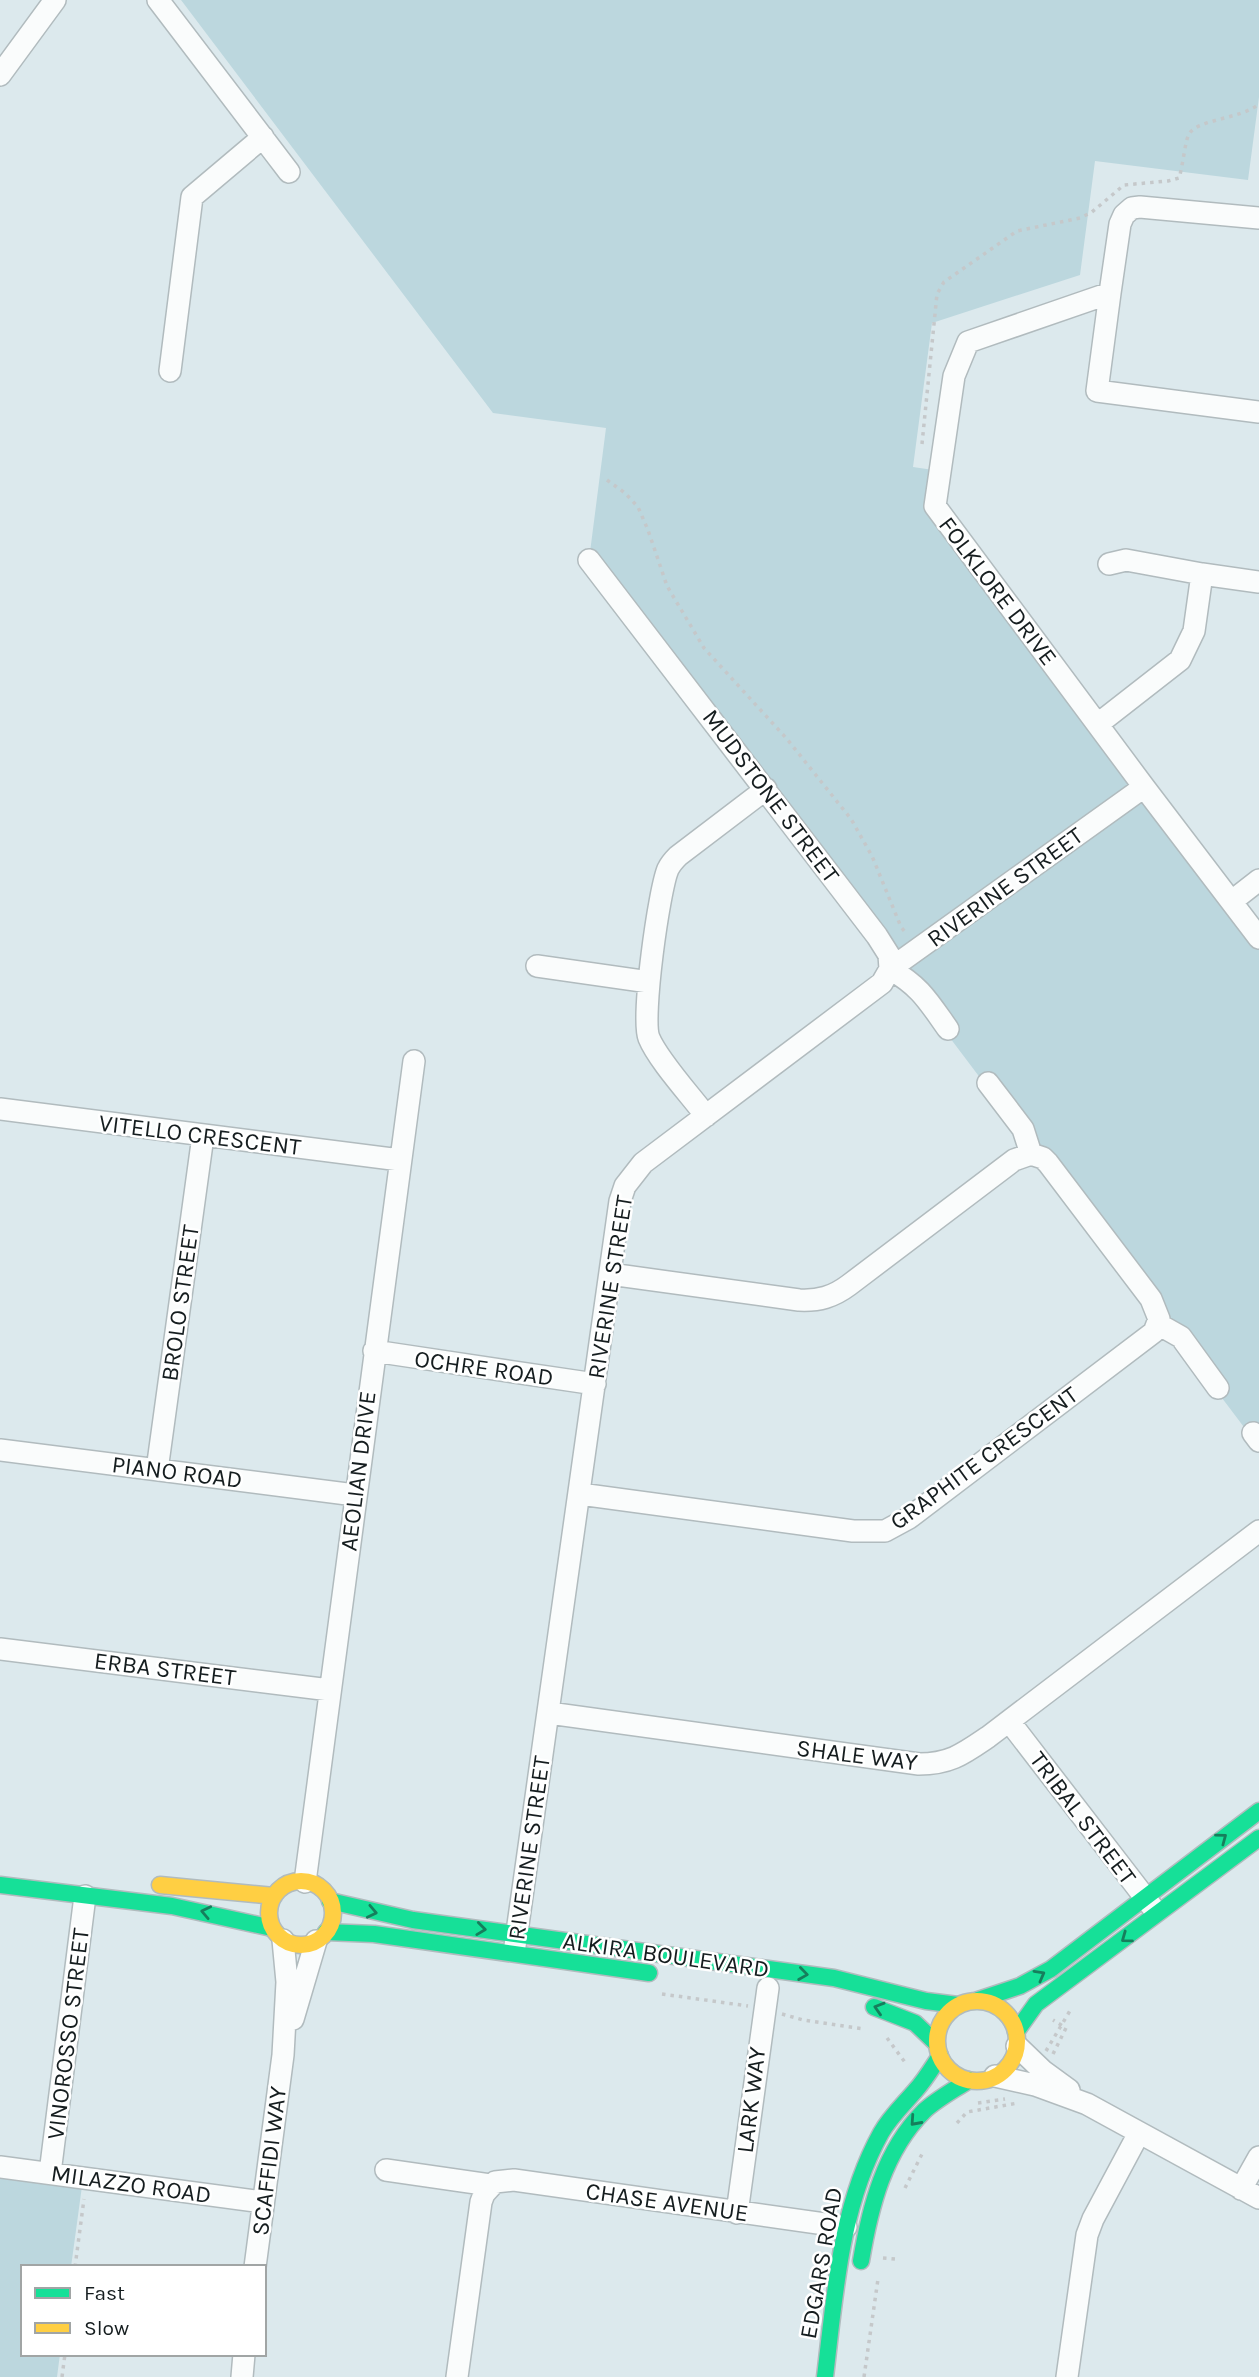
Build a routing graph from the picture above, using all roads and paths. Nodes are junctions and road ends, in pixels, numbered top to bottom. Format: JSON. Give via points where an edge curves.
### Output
{"nodes":[{"id":1,"x":55,"y":0,"type":"edge"},
{"id":2,"x":158,"y":0,"type":"edge"},
{"id":3,"x":7,"y":51,"type":"edge"},
{"id":4,"x":0,"y":75,"type":"edge"},
{"id":5,"x":1259,"y":104,"type":"edge"},
{"id":6,"x":263,"y":137,"type":"junction"},
{"id":7,"x":289,"y":172,"type":"dead end"},
{"id":8,"x":1259,"y":218,"type":"edge"},
{"id":9,"x":1110,"y":293,"type":"junction"},
{"id":10,"x":170,"y":372,"type":"dead end"},
{"id":11,"x":1259,"y":412,"type":"edge"},
{"id":12,"x":922,"y":444,"type":"dead end"},
{"id":13,"x":607,"y":480,"type":"dead end"},
{"id":14,"x":589,"y":560,"type":"dead end"},
{"id":15,"x":1109,"y":564,"type":"dead end"},
{"id":16,"x":1202,"y":575,"type":"junction"},
{"id":17,"x":1259,"y":582,"type":"edge"},
{"id":18,"x":1098,"y":724,"type":"junction"},
{"id":19,"x":1144,"y":787,"type":"junction"},
{"id":20,"x":766,"y":789,"type":"junction"},
{"id":21,"x":1259,"y":880,"type":"edge"},
{"id":22,"x":1232,"y":901,"type":"junction"},
{"id":23,"x":1259,"y":938,"type":"edge"},
{"id":24,"x":919,"y":949,"type":"junction"},
{"id":25,"x":537,"y":966,"type":"dead end"},
{"id":26,"x":890,"y":970,"type":"junction"},
{"id":27,"x":649,"y":982,"type":"junction"},
{"id":28,"x":948,"y":1029,"type":"dead end"},
{"id":29,"x":414,"y":1061,"type":"dead end"},
{"id":30,"x":988,"y":1083,"type":"dead end"},
{"id":31,"x":0,"y":1109,"type":"edge"},
{"id":32,"x":706,"y":1116,"type":"junction"},
{"id":33,"x":203,"y":1136,"type":"junction"},
{"id":34,"x":1031,"y":1154,"type":"junction"},
{"id":35,"x":400,"y":1160,"type":"junction"},
{"id":36,"x":610,"y":1274,"type":"junction"},
{"id":37,"x":1158,"y":1324,"type":"junction"},
{"id":38,"x":374,"y":1351,"type":"junction"},
{"id":39,"x":595,"y":1384,"type":"junction"},
{"id":40,"x":1218,"y":1388,"type":"dead end"},
{"id":41,"x":0,"y":1450,"type":"edge"},
{"id":42,"x":157,"y":1470,"type":"junction"},
{"id":43,"x":580,"y":1494,"type":"junction"},
{"id":44,"x":355,"y":1495,"type":"junction"},
{"id":45,"x":1259,"y":1531,"type":"edge"},
{"id":46,"x":0,"y":1649,"type":"edge"},
{"id":47,"x":330,"y":1690,"type":"junction"},
{"id":48,"x":549,"y":1713,"type":"junction"},
{"id":49,"x":1009,"y":1721,"type":"junction"},
{"id":50,"x":1259,"y":1811,"type":"edge"},
{"id":51,"x":1259,"y":1838,"type":"edge"},
{"id":52,"x":139,"y":1882,"type":"dead end"},
{"id":53,"x":305,"y":1882,"type":"junction"},
{"id":54,"x":0,"y":1885,"type":"edge"},
{"id":55,"x":85,"y":1896,"type":"junction"},
{"id":56,"x":274,"y":1896,"type":"junction"},
{"id":57,"x":1144,"y":1897,"type":"junction"},
{"id":58,"x":330,"y":1901,"type":"junction"},
{"id":59,"x":1158,"y":1914,"type":"junction"},
{"id":60,"x":278,"y":1934,"type":"junction"},
{"id":61,"x":517,"y":1934,"type":"junction"},
{"id":62,"x":321,"y":1936,"type":"junction"},
{"id":63,"x":513,"y":1955,"type":"junction"},
{"id":64,"x":661,"y":1975,"type":"dead end"},
{"id":65,"x":768,"y":1989,"type":"dead end"},
{"id":66,"x":978,"y":2000,"type":"junction"},
{"id":67,"x":863,"y":2004,"type":"dead end"},
{"id":68,"x":958,"y":2005,"type":"junction"},
{"id":69,"x":1016,"y":2039,"type":"junction"},
{"id":70,"x":938,"y":2050,"type":"junction"},
{"id":71,"x":282,"y":2055,"type":"junction"},
{"id":72,"x":995,"y":2076,"type":"junction"},
{"id":73,"x":969,"y":2080,"type":"junction"},
{"id":74,"x":1087,"y":2104,"type":"junction"},
{"id":75,"x":1139,"y":2133,"type":"junction"},
{"id":76,"x":925,"y":2148,"type":"dead end"},
{"id":77,"x":1259,"y":2157,"type":"edge"},
{"id":78,"x":0,"y":2167,"type":"edge"},
{"id":79,"x":386,"y":2170,"type":"dead end"},
{"id":80,"x":50,"y":2173,"type":"junction"},
{"id":81,"x":490,"y":2185,"type":"junction"},
{"id":82,"x":904,"y":2190,"type":"dead end"},
{"id":83,"x":1250,"y":2194,"type":"edge"},
{"id":84,"x":84,"y":2199,"type":"dead end"},
{"id":85,"x":263,"y":2202,"type":"junction"},
{"id":86,"x":737,"y":2213,"type":"junction"},
{"id":87,"x":846,"y":2227,"type":"junction"},
{"id":88,"x":883,"y":2248,"type":"dead end"},
{"id":89,"x":895,"y":2259,"type":"dead end"},
{"id":90,"x":75,"y":2265,"type":"edge"},
{"id":91,"x":255,"y":2265,"type":"edge"},
{"id":92,"x":879,"y":2271,"type":"dead end"},
{"id":93,"x":858,"y":2282,"type":"dead end"},
{"id":94,"x":65,"y":2356,"type":"edge"},
{"id":95,"x":244,"y":2356,"type":"edge"},
{"id":96,"x":62,"y":2377,"type":"edge"},
{"id":97,"x":242,"y":2377,"type":"edge"},
{"id":98,"x":457,"y":2377,"type":"edge"},
{"id":99,"x":825,"y":2377,"type":"edge"},
{"id":100,"x":864,"y":2377,"type":"edge"},
{"id":101,"x":1067,"y":2377,"type":"edge"}],
"edges":[{"from":1,"to":3,"type":"street"},
{"from":2,"to":6,"type":"street"},
{"from":3,"to":4,"type":"street"},
{"from":5,"to":12,"type":"path","via":[[1194,128],[1187,137],[1179,178],[1124,185],[1080,218],[1017,231],[944,282],[937,294]]},
{"from":6,"to":7,"type":"street"},
{"from":6,"to":10,"type":"street","via":[[192,197]]},
{"from":8,"to":9,"type":"street","via":[[1132,208],[1120,224]]},
{"from":9,"to":11,"type":"street","via":[[1097,391]]},
{"from":9,"to":18,"type":"street","name":"FOLKLORE DRIVE","via":[[968,342],[954,376],[935,506]]},
{"from":13,"to":24,"type":"path","via":[[638,507],[667,586],[704,648],[787,739],[851,819],[872,856],[901,927]]},
{"from":14,"to":20,"type":"street","name":"MUDSTONE STREET"},
{"from":15,"to":16,"type":"street","via":[[1126,560]]},
{"from":16,"to":17,"type":"street"},
{"from":16,"to":18,"type":"street","via":[[1194,631],[1180,660]]},
{"from":18,"to":19,"type":"street","name":"FOLKLORE DRIVE"},
{"from":19,"to":22,"type":"street","name":"FOLKLORE DRIVE"},
{"from":19,"to":24,"type":"street","name":"RIVERINE STREET"},
{"from":20,"to":26,"type":"street","name":"MUDSTONE STREET","via":[[877,936],[889,955]]},
{"from":20,"to":27,"type":"street","via":[[672,862],[664,881]]},
{"from":21,"to":22,"type":"street"},
{"from":22,"to":23,"type":"street","name":"FOLKLORE DRIVE"},
{"from":24,"to":26,"type":"street","name":"RIVERINE STREET"},
{"from":25,"to":27,"type":"street"},
{"from":26,"to":28,"type":"street","via":[[921,991]]},
{"from":26,"to":32,"type":"street","name":"RIVERINE STREET","via":[[882,983]]},
{"from":27,"to":32,"type":"street","via":[[648,1037]]},
{"from":29,"to":35,"type":"street","name":"AEOLIAN DRIVE"},
{"from":30,"to":34,"type":"street","via":[[1023,1129]]},
{"from":31,"to":33,"type":"street","name":"VITELLO CRESCENT"},
{"from":32,"to":36,"type":"street","name":"RIVERINE STREET","via":[[643,1163],[625,1186]]},
{"from":33,"to":35,"type":"street","name":"VITELLO CRESCENT"},
{"from":33,"to":42,"type":"street","name":"BROLO STREET"},
{"from":34,"to":36,"type":"street","via":[[1014,1160],[837,1294],[823,1299],[799,1300]]},
{"from":34,"to":37,"type":"street","via":[[1048,1163],[1100,1230],[1151,1299]]},
{"from":35,"to":38,"type":"street","name":"AEOLIAN DRIVE"},
{"from":36,"to":39,"type":"street","name":"RIVERINE STREET"},
{"from":37,"to":40,"type":"street","via":[[1178,1334]]},
{"from":37,"to":43,"type":"street","name":"GRAPHITE CRESCENT","via":[[1147,1338],[909,1518],[885,1531],[853,1531]]},
{"from":38,"to":39,"type":"street","name":"OCHRE ROAD"},
{"from":38,"to":44,"type":"street","name":"AEOLIAN DRIVE"},
{"from":39,"to":43,"type":"street","name":"RIVERINE STREET"},
{"from":41,"to":42,"type":"street","name":"PIANO ROAD"},
{"from":42,"to":44,"type":"street","name":"PIANO ROAD"},
{"from":43,"to":48,"type":"street","name":"RIVERINE STREET"},
{"from":44,"to":47,"type":"street","name":"AEOLIAN DRIVE"},
{"from":45,"to":49,"type":"street","name":"SHALE WAY"},
{"from":46,"to":47,"type":"street","name":"ERBA STREET"},
{"from":47,"to":53,"type":"street","name":"AEOLIAN DRIVE"},
{"from":48,"to":49,"type":"street","name":"SHALE WAY","via":[[919,1764],[937,1764],[962,1755]]},
{"from":48,"to":61,"type":"street","name":"RIVERINE STREET"},
{"from":49,"to":57,"type":"street","name":"TRIBAL STREET"},
{"from":57,"to":50,"type":"street","one_way":true},
{"from":51,"to":59,"type":"street"},
{"from":52,"to":56,"type":"street"},
{"from":53,"to":56,"type":"street","via":[[289,1884]]},
{"from":53,"to":58,"type":"street","via":[[318,1886]]},
{"from":54,"to":55,"type":"street"},
{"from":60,"to":55,"type":"street","one_way":true,"via":[[243,1919]]},
{"from":55,"to":80,"type":"street","name":"VINOROSSO STREET"},
{"from":56,"to":60,"type":"street","via":[[269,1917]]},
{"from":57,"to":59,"type":"street","name":"TRIBAL STREET"},
{"from":66,"to":57,"type":"street","one_way":true,"via":[[1020,1986],[1051,1969]]},
{"from":58,"to":61,"type":"street","name":"ALKIRA BOULEVARD","one_way":true,"via":[[413,1920]]},
{"from":58,"to":62,"type":"street","via":[[331,1923]]},
{"from":59,"to":69,"type":"street","one_way":true,"via":[[1036,2004]]},
{"from":60,"to":62,"type":"street","via":[[300,1945]]},
{"from":60,"to":71,"type":"street","name":"SCAFFIDI WAY","via":[[287,1982]]},
{"from":61,"to":63,"type":"street","name":"RIVERINE STREET"},
{"from":61,"to":68,"type":"street","name":"ALKIRA BOULEVARD","one_way":true,"via":[[834,1978],[925,2003]]},
{"from":62,"to":63,"type":"street","name":"ALKIRA BOULEVARD","via":[[374,1934]]},
{"from":62,"to":71,"type":"street","name":"SCAFFIDI WAY"},
{"from":63,"to":64,"type":"street","name":"ALKIRA BOULEVARD"},
{"from":65,"to":86,"type":"street","name":"LARK WAY"},
{"from":66,"to":68,"type":"street"},
{"from":66,"to":69,"type":"street","via":[[1002,2009],[1011,2020]]},
{"from":70,"to":67,"type":"street","one_way":true,"via":[[915,2023]]},
{"from":68,"to":70,"type":"street","via":[[940,2023]]},
{"from":69,"to":72,"type":"street","via":[[1010,2064]]},
{"from":69,"to":74,"type":"street","via":[[1043,2071]]},
{"from":70,"to":73,"type":"street","via":[[951,2072]]},
{"from":70,"to":87,"type":"street","name":"EDGARS ROAD","via":[[923,2082],[881,2133],[859,2181]]},
{"from":71,"to":85,"type":"street","name":"SCAFFIDI WAY"},
{"from":72,"to":73,"type":"street"},
{"from":72,"to":74,"type":"street"},
{"from":73,"to":93,"type":"street","name":"EDGARS ROAD","one_way":true,"via":[[923,2112],[898,2143],[866,2230]]},
{"from":74,"to":75,"type":"street"},
{"from":75,"to":83,"type":"street"},
{"from":75,"to":101,"type":"street","via":[[1087,2235]]},
{"from":76,"to":82,"type":"path"},
{"from":77,"to":83,"type":"street"},
{"from":78,"to":80,"type":"street","name":"MILAZZO ROAD"},
{"from":79,"to":81,"type":"street","name":"CHASE AVENUE"},
{"from":80,"to":85,"type":"street","name":"MILAZZO ROAD"},
{"from":81,"to":86,"type":"street","name":"CHASE AVENUE","via":[[514,2180]]},
{"from":81,"to":98,"type":"street","via":[[481,2202]]},
{"from":84,"to":90,"type":"path"},
{"from":85,"to":91,"type":"street","name":"SCAFFIDI WAY"},
{"from":86,"to":87,"type":"street","name":"CHASE AVENUE"},
{"from":87,"to":99,"type":"street","name":"EDGARS ROAD"},
{"from":88,"to":89,"type":"path","via":[[881,2257]]},
{"from":92,"to":100,"type":"path"},
{"from":94,"to":96,"type":"path"},
{"from":95,"to":97,"type":"street"}]}
